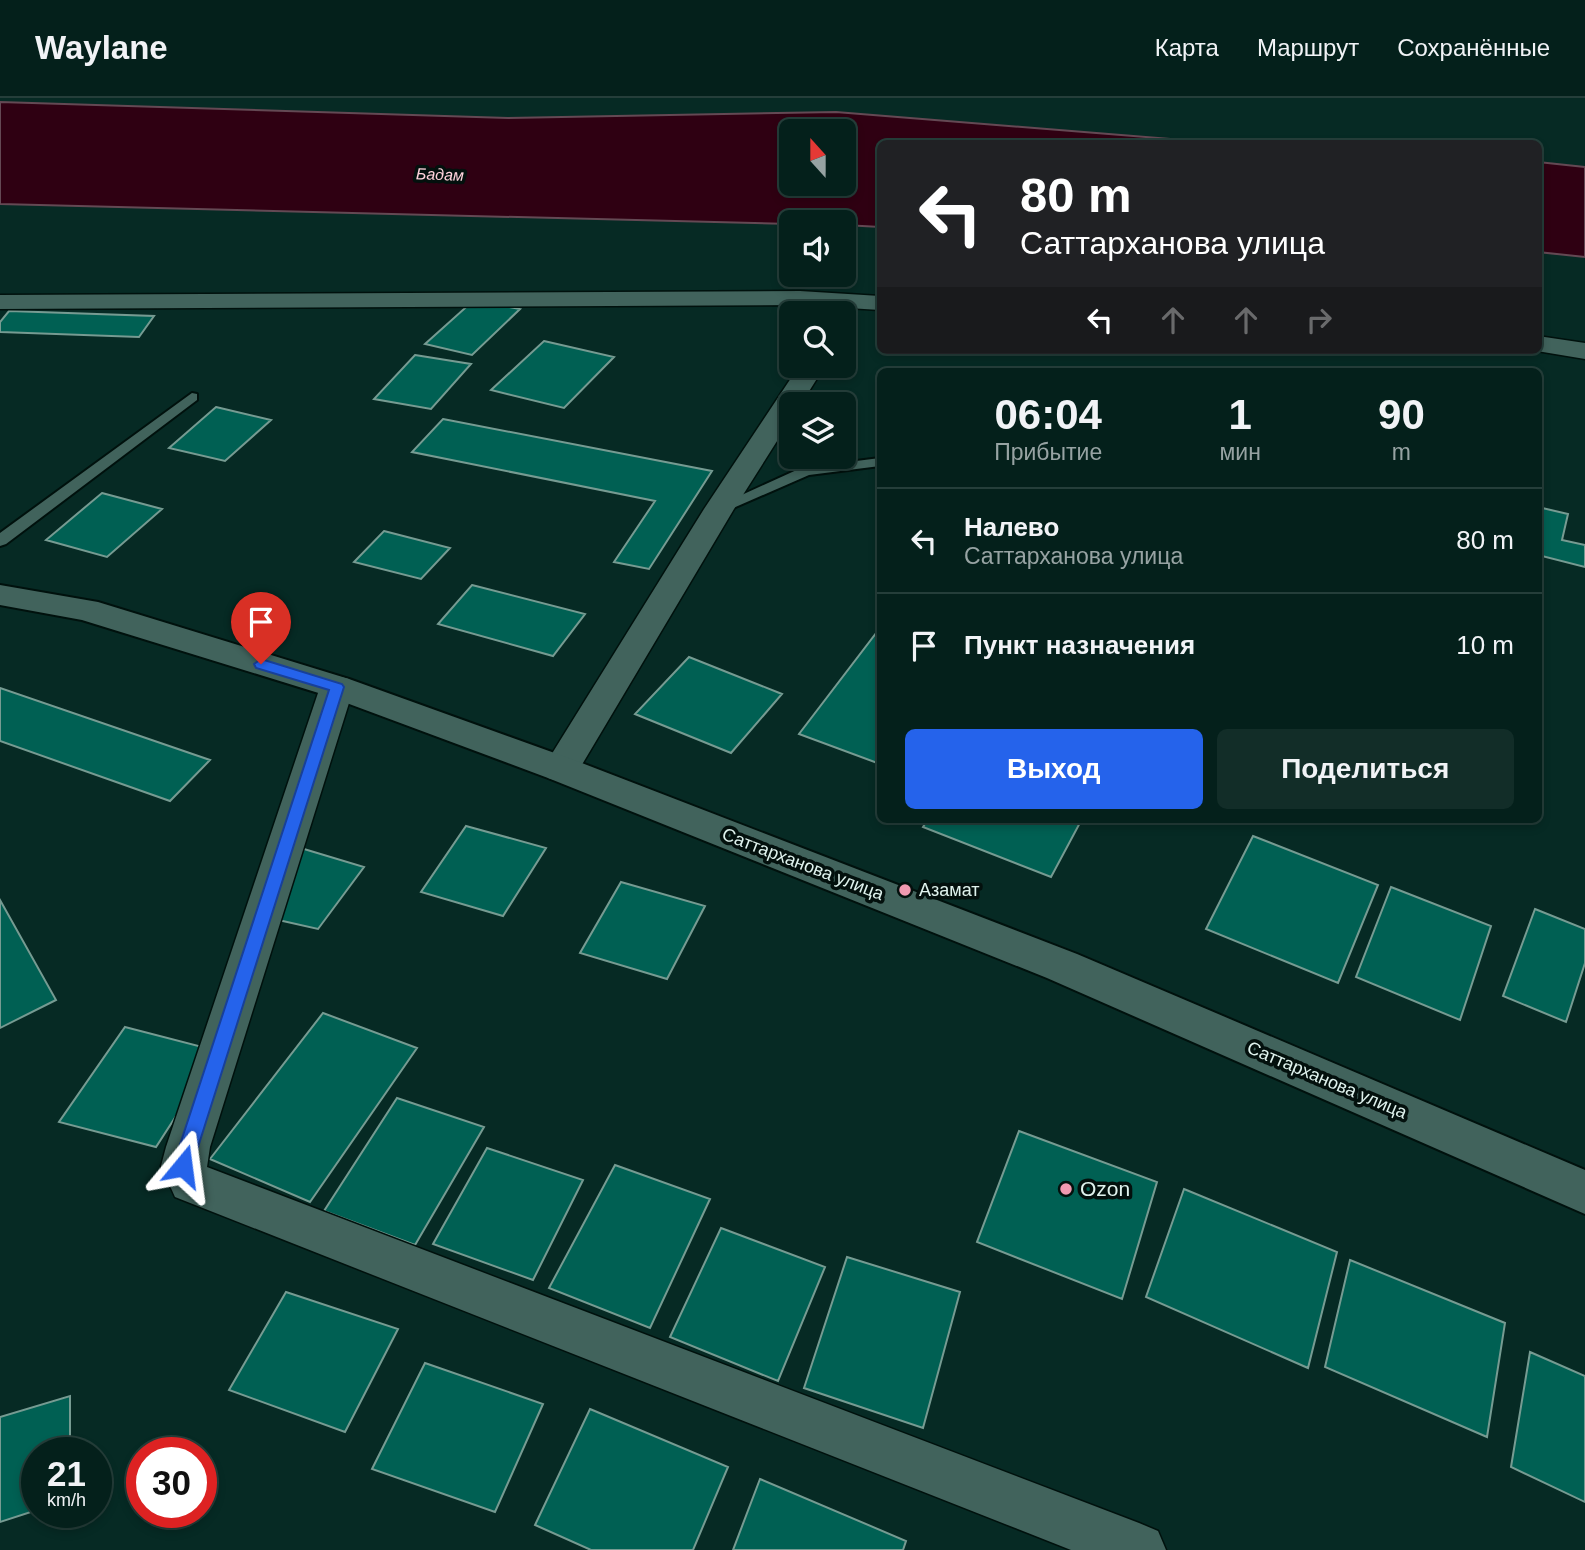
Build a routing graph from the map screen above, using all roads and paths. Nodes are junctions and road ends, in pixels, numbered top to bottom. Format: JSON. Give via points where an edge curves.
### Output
{"nodes":[{"id":1,"x":812,"y":301,"type":"edge"},
{"id":2,"x":0,"y":302,"type":"edge"},
{"id":3,"x":877,"y":304,"type":"edge"},
{"id":4,"x":856,"y":308,"type":"edge"},
{"id":5,"x":1542,"y":345,"type":"edge"},
{"id":6,"x":1585,"y":351,"type":"edge"},
{"id":7,"x":804,"y":378,"type":"edge"},
{"id":8,"x":192,"y":397,"type":"dead end"},
{"id":9,"x":877,"y":462,"type":"edge"},
{"id":10,"x":719,"y":509,"type":"junction"},
{"id":11,"x":0,"y":541,"type":"edge"},
{"id":12,"x":0,"y":595,"type":"edge"},
{"id":13,"x":337,"y":687,"type":"junction"},
{"id":14,"x":561,"y":769,"type":"junction"},
{"id":15,"x":1585,"y":1192,"type":"edge"},
{"id":16,"x":1139,"y":1550,"type":"edge"}],
"edges":[{"from":1,"to":2,"type":"street"},
{"from":3,"to":4,"type":"street"},
{"from":5,"to":6,"type":"street"},
{"from":7,"to":10,"type":"street"},
{"from":8,"to":11,"type":"lane"},
{"from":9,"to":10,"type":"lane","via":[[806,471]]},
{"from":10,"to":14,"type":"street"},
{"from":12,"to":13,"type":"street","name":"Саттарханова улица","via":[[86,610]]},
{"from":13,"to":14,"type":"street","name":"Саттарханова улица"},
{"from":13,"to":16,"type":"street","via":[[188,1147],[183,1166],[191,1182]]},
{"from":14,"to":15,"type":"street","name":"Саттарханова улица","via":[[1062,966]]}]}
